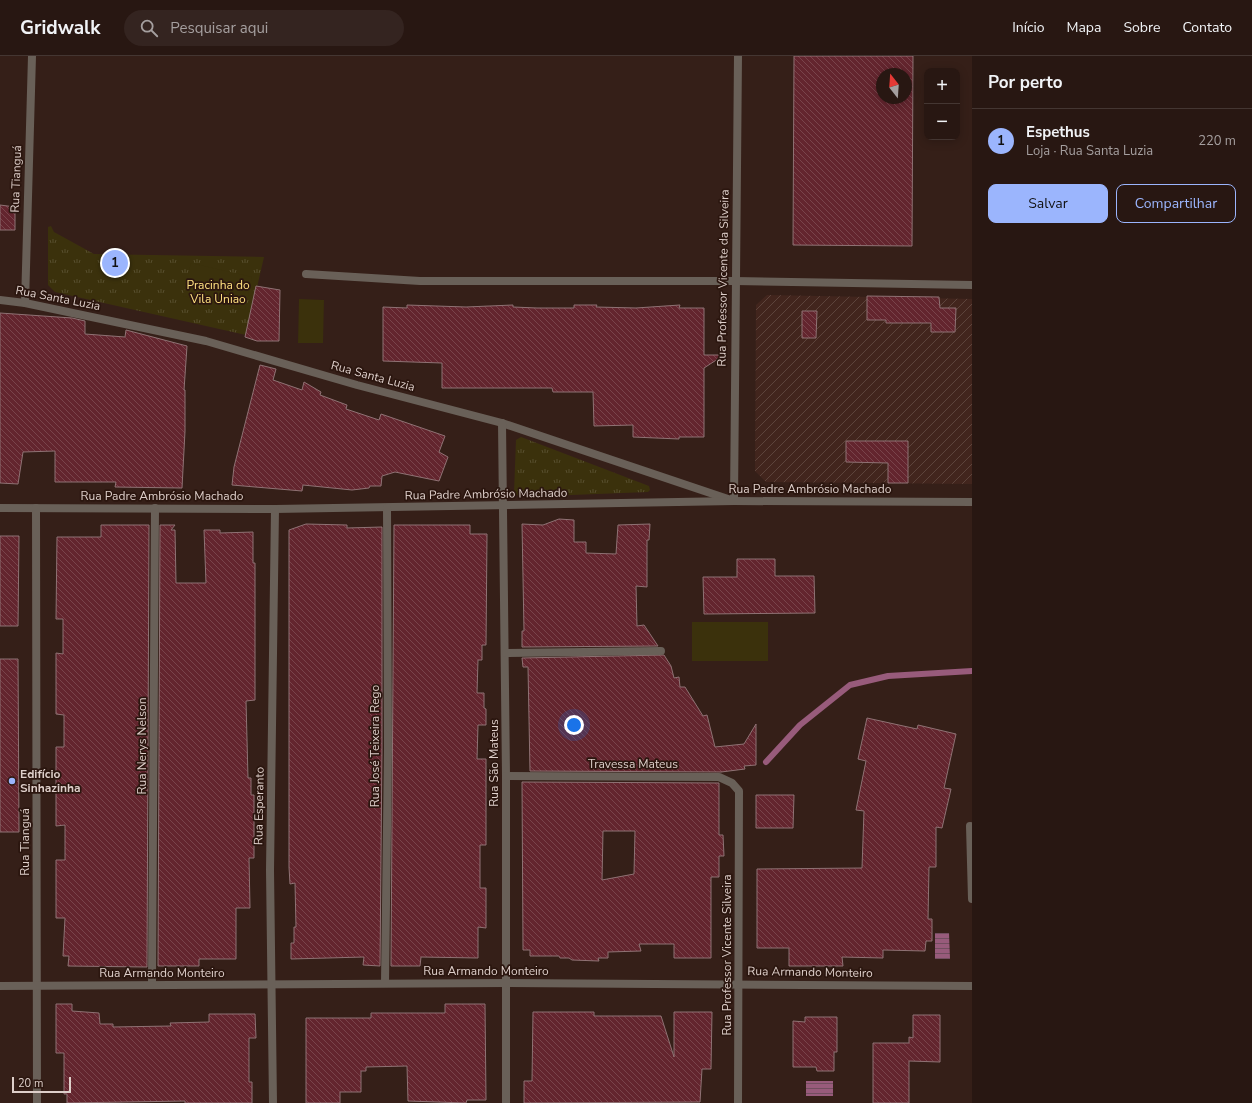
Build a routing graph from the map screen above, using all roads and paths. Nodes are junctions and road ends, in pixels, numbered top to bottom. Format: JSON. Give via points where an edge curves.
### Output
{"nodes":[{"id":1,"x":32,"y":56,"type":"edge"},
{"id":2,"x":738,"y":56,"type":"edge"},
{"id":3,"x":306,"y":274,"type":"dead end"},
{"id":4,"x":735,"y":281,"type":"junction"},
{"id":5,"x":972,"y":285,"type":"edge"},
{"id":6,"x":0,"y":300,"type":"edge"},
{"id":7,"x":25,"y":303,"type":"junction"},
{"id":8,"x":502,"y":423,"type":"junction"},
{"id":9,"x":734,"y":501,"type":"junction"},
{"id":10,"x":972,"y":502,"type":"edge"},
{"id":11,"x":504,"y":505,"type":"junction"},
{"id":12,"x":0,"y":508,"type":"edge"},
{"id":13,"x":36,"y":508,"type":"junction"},
{"id":14,"x":155,"y":508,"type":"junction"},
{"id":15,"x":387,"y":508,"type":"junction"},
{"id":16,"x":275,"y":509,"type":"junction"},
{"id":17,"x":661,"y":651,"type":"dead end"},
{"id":18,"x":506,"y":654,"type":"junction"},
{"id":19,"x":506,"y":776,"type":"junction"},
{"id":20,"x":740,"y":807,"type":"joint"},
{"id":21,"x":970,"y":826,"type":"dead end"},
{"id":22,"x":972,"y":899,"type":"edge"},
{"id":23,"x":152,"y":983,"type":"junction"},
{"id":24,"x":385,"y":983,"type":"junction"},
{"id":25,"x":506,"y":983,"type":"junction"},
{"id":26,"x":739,"y":983,"type":"junction"},
{"id":27,"x":273,"y":985,"type":"junction"},
{"id":28,"x":0,"y":986,"type":"edge"},
{"id":29,"x":37,"y":986,"type":"junction"},
{"id":30,"x":972,"y":986,"type":"edge"},
{"id":31,"x":37,"y":1103,"type":"edge"},
{"id":32,"x":273,"y":1103,"type":"edge"},
{"id":33,"x":506,"y":1103,"type":"edge"},
{"id":34,"x":738,"y":1103,"type":"edge"}],
"edges":[{"from":1,"to":7,"type":"street","name":"Rua Tianguá"},
{"from":2,"to":4,"type":"street","name":"Rua Professor Vicente da Silveira"},
{"from":3,"to":4,"type":"street","via":[[420,281]]},
{"from":4,"to":5,"type":"street"},
{"from":4,"to":9,"type":"street","name":"Rua Professor Vicente da Silveira"},
{"from":6,"to":7,"type":"street","name":"Rua Santa Luzia"},
{"from":7,"to":8,"type":"street","name":"Rua Santa Luzia","via":[[206,341],[357,385]]},
{"from":8,"to":9,"type":"street","name":"Rua Santa Luzia"},
{"from":8,"to":11,"type":"street","name":"Rua São Mateus"},
{"from":9,"to":10,"type":"street","name":"Rua Padre Ambrósio Machado"},
{"from":9,"to":11,"type":"street","name":"Rua Padre Ambrósio Machado"},
{"from":11,"to":15,"type":"street","name":"Rua Padre Ambrósio Machado"},
{"from":11,"to":18,"type":"street","name":"Rua São Mateus"},
{"from":12,"to":13,"type":"street","name":"Rua Padre Ambrósio Machado"},
{"from":13,"to":14,"type":"street","name":"Rua Padre Ambrósio Machado"},
{"from":13,"to":29,"type":"street","name":"Rua Tianguá"},
{"from":14,"to":16,"type":"street","name":"Rua Padre Ambrósio Machado"},
{"from":14,"to":23,"type":"street","name":"Rua Nerys Nelson"},
{"from":15,"to":16,"type":"street","name":"Rua Padre Ambrósio Machado"},
{"from":15,"to":24,"type":"street","name":"Rua José Teixeira Rego","via":[[388,749]]},
{"from":16,"to":27,"type":"street","name":"Rua Esperanto","via":[[270,870]]},
{"from":17,"to":18,"type":"street"},
{"from":18,"to":19,"type":"street","name":"Rua São Mateus"},
{"from":19,"to":20,"type":"street","name":"Travessa Mateus","via":[[719,777],[732,783],[739,791]]},
{"from":19,"to":25,"type":"street","name":"Rua São Mateus"},
{"from":20,"to":26,"type":"street","name":"Rua Professor Vicente Silveira"},
{"from":21,"to":22,"type":"street"},
{"from":23,"to":27,"type":"street","name":"Rua Armando Monteiro"},
{"from":23,"to":29,"type":"street","name":"Rua Armando Monteiro"},
{"from":24,"to":25,"type":"street","name":"Rua Armando Monteiro"},
{"from":24,"to":27,"type":"street","name":"Rua Armando Monteiro"},
{"from":25,"to":26,"type":"street","name":"Rua Armando Monteiro"},
{"from":25,"to":33,"type":"street","name":"Rua São Mateus"},
{"from":26,"to":30,"type":"street","name":"Rua Armando Monteiro"},
{"from":26,"to":34,"type":"street","name":"Rua Professor Vicente Silveira"},
{"from":27,"to":32,"type":"street","name":"Rua Esperanto"},
{"from":28,"to":29,"type":"street","name":"Rua Armando Monteiro"},
{"from":29,"to":31,"type":"street","name":"Rua Tianguá"}]}
